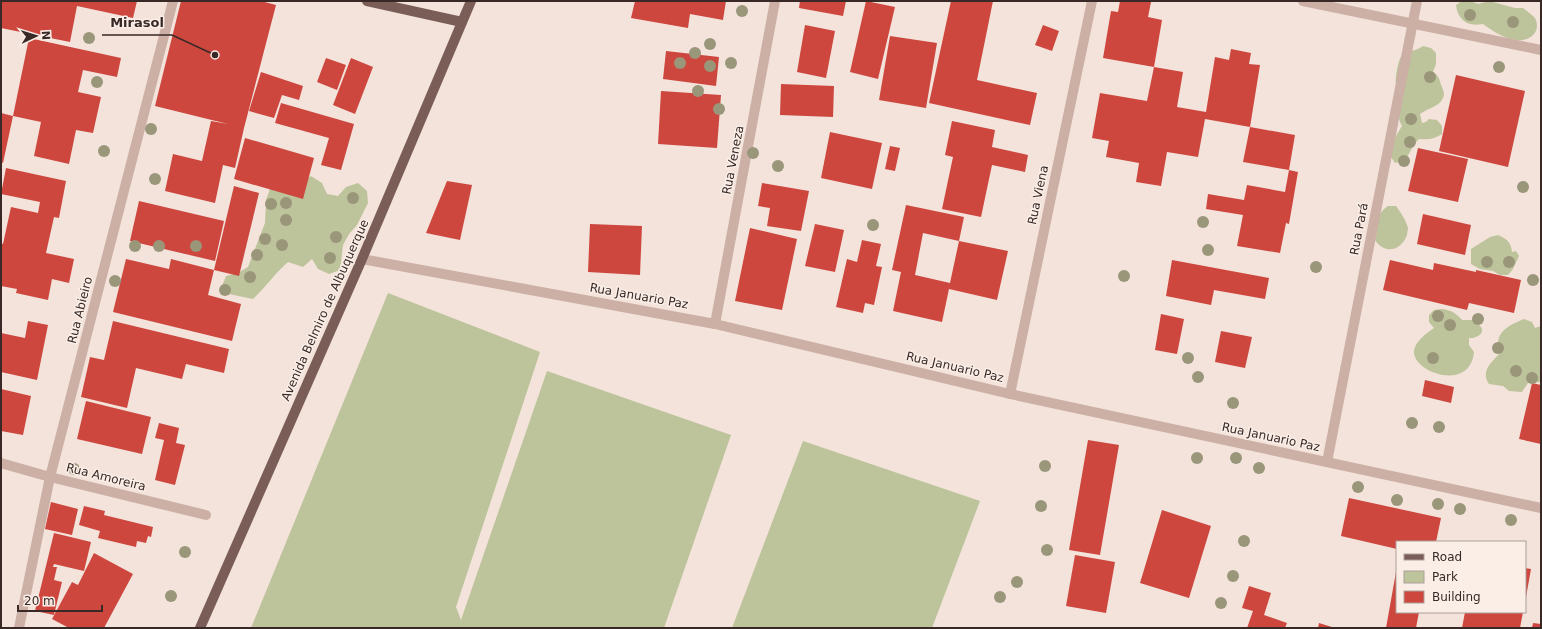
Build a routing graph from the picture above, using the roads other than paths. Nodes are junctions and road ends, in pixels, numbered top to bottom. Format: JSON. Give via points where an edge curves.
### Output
{"nodes":[{"id":1,"x":173,"y":1,"type":"edge"},
{"id":2,"x":367,"y":1,"type":"edge"},
{"id":3,"x":471,"y":1,"type":"edge"},
{"id":4,"x":776,"y":1,"type":"edge"},
{"id":5,"x":1092,"y":1,"type":"edge"},
{"id":6,"x":1303,"y":1,"type":"edge"},
{"id":7,"x":1417,"y":1,"type":"edge"},
{"id":8,"x":462,"y":22,"type":"junction"},
{"id":9,"x":1413,"y":24,"type":"junction"},
{"id":10,"x":1541,"y":50,"type":"edge"},
{"id":11,"x":362,"y":259,"type":"junction"},
{"id":12,"x":715,"y":324,"type":"junction"},
{"id":13,"x":1010,"y":394,"type":"junction"},
{"id":14,"x":1327,"y":462,"type":"junction"},
{"id":15,"x":1,"y":464,"type":"edge"},
{"id":16,"x":50,"y":477,"type":"junction"},
{"id":17,"x":1541,"y":508,"type":"edge"},
{"id":18,"x":206,"y":515,"type":"dead end"},
{"id":19,"x":19,"y":628,"type":"edge"},
{"id":20,"x":200,"y":628,"type":"edge"}],
"edges":[{"from":1,"to":16,"type":"street","name":"Rua Abieiro"},
{"from":2,"to":8,"type":"main road"},
{"from":3,"to":8,"type":"main road","name":"Avenida Belmiro de Albuquerque"},
{"from":4,"to":12,"type":"street","name":"Rua Veneza"},
{"from":5,"to":13,"type":"street","name":"Rua Viena"},
{"from":6,"to":9,"type":"street"},
{"from":7,"to":9,"type":"street","name":"Rua Pará"},
{"from":8,"to":11,"type":"main road","name":"Avenida Belmiro de Albuquerque"},
{"from":9,"to":10,"type":"street"},
{"from":9,"to":14,"type":"street","name":"Rua Pará"},
{"from":11,"to":12,"type":"street","name":"Rua Januario Paz"},
{"from":11,"to":20,"type":"main road","name":"Avenida Belmiro de Albuquerque"},
{"from":12,"to":13,"type":"street","name":"Rua Januario Paz"},
{"from":13,"to":14,"type":"street","name":"Rua Januario Paz"},
{"from":14,"to":17,"type":"street","name":"Rua Januario Paz"},
{"from":15,"to":16,"type":"street","name":"Rua Amoreira"},
{"from":16,"to":18,"type":"street","name":"Rua Amoreira"},
{"from":16,"to":19,"type":"street","name":"Rua Abieiro"}]}
